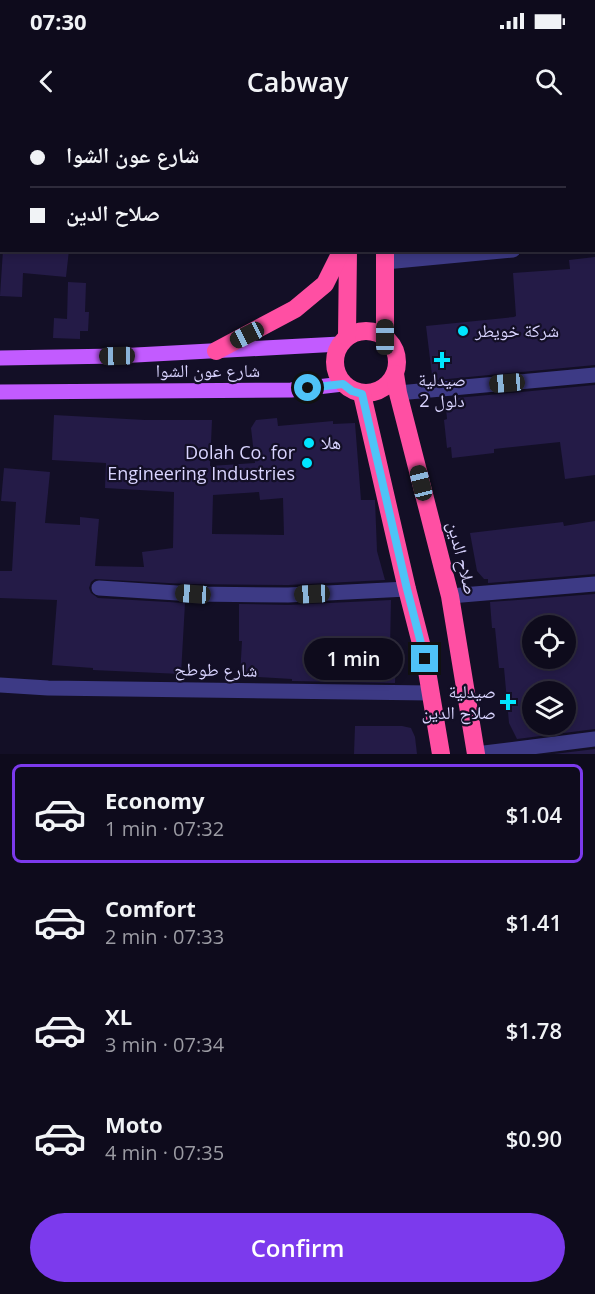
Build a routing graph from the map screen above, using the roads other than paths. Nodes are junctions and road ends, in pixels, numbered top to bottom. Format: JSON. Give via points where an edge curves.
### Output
{"nodes":[{"id":1,"x":341,"y":252,"type":"edge"},
{"id":2,"x":348,"y":252,"type":"edge"},
{"id":3,"x":470,"y":252,"type":"edge"},
{"id":4,"x":385,"y":256,"type":"edge"},
{"id":5,"x":385,"y":337,"type":"junction"},
{"id":6,"x":343,"y":341,"type":"junction"},
{"id":7,"x":216,"y":351,"type":"junction"},
{"id":8,"x":0,"y":358,"type":"edge"},
{"id":9,"x":395,"y":374,"type":"junction"},
{"id":10,"x":595,"y":375,"type":"edge"},
{"id":11,"x":343,"y":384,"type":"junction"},
{"id":12,"x":0,"y":392,"type":"edge"},
{"id":13,"x":398,"y":393,"type":"junction"},
{"id":14,"x":362,"y":394,"type":"junction"},
{"id":15,"x":595,"y":584,"type":"edge"},
{"id":16,"x":99,"y":588,"type":"dead end"},
{"id":17,"x":407,"y":589,"type":"junction"},
{"id":18,"x":450,"y":596,"type":"junction"},
{"id":19,"x":0,"y":685,"type":"edge"},
{"id":20,"x":431,"y":693,"type":"junction"},
{"id":21,"x":595,"y":739,"type":"edge"},
{"id":22,"x":441,"y":754,"type":"edge"},
{"id":23,"x":476,"y":754,"type":"edge"}],
"edges":[{"from":1,"to":7,"type":"highway","via":[[325,284],[295,309]]},
{"from":2,"to":6,"type":"highway"},
{"from":3,"to":4,"type":"street"},
{"from":4,"to":5,"type":"highway"},
{"from":5,"to":6,"type":"highway","via":[[367,331]]},
{"from":5,"to":9,"type":"highway","via":[[396,354]]},
{"from":6,"to":7,"type":"main road","name":"شارع عون الشوا"},
{"from":6,"to":11,"type":"highway","via":[[334,365]]},
{"from":7,"to":8,"type":"main road","name":"شارع عون الشوا"},
{"from":9,"to":13,"type":"highway","name":"صلاح الدين"},
{"from":9,"to":14,"type":"highway","via":[[382,389]]},
{"from":10,"to":13,"type":"street"},
{"from":11,"to":12,"type":"main road","name":"شارع عون الشوا","via":[[291,390]]},
{"from":11,"to":14,"type":"highway"},
{"from":13,"to":18,"type":"highway","name":"صلاح الدين"},
{"from":14,"to":17,"type":"highway"},
{"from":15,"to":18,"type":"street"},
{"from":16,"to":17,"type":"street","via":[[288,595]]},
{"from":17,"to":20,"type":"highway"},
{"from":18,"to":23,"type":"highway","name":"صلاح الدين"},
{"from":19,"to":20,"type":"street","name":"شارع طوطح"},
{"from":20,"to":22,"type":"highway"},
{"from":21,"to":23,"type":"street"}]}
